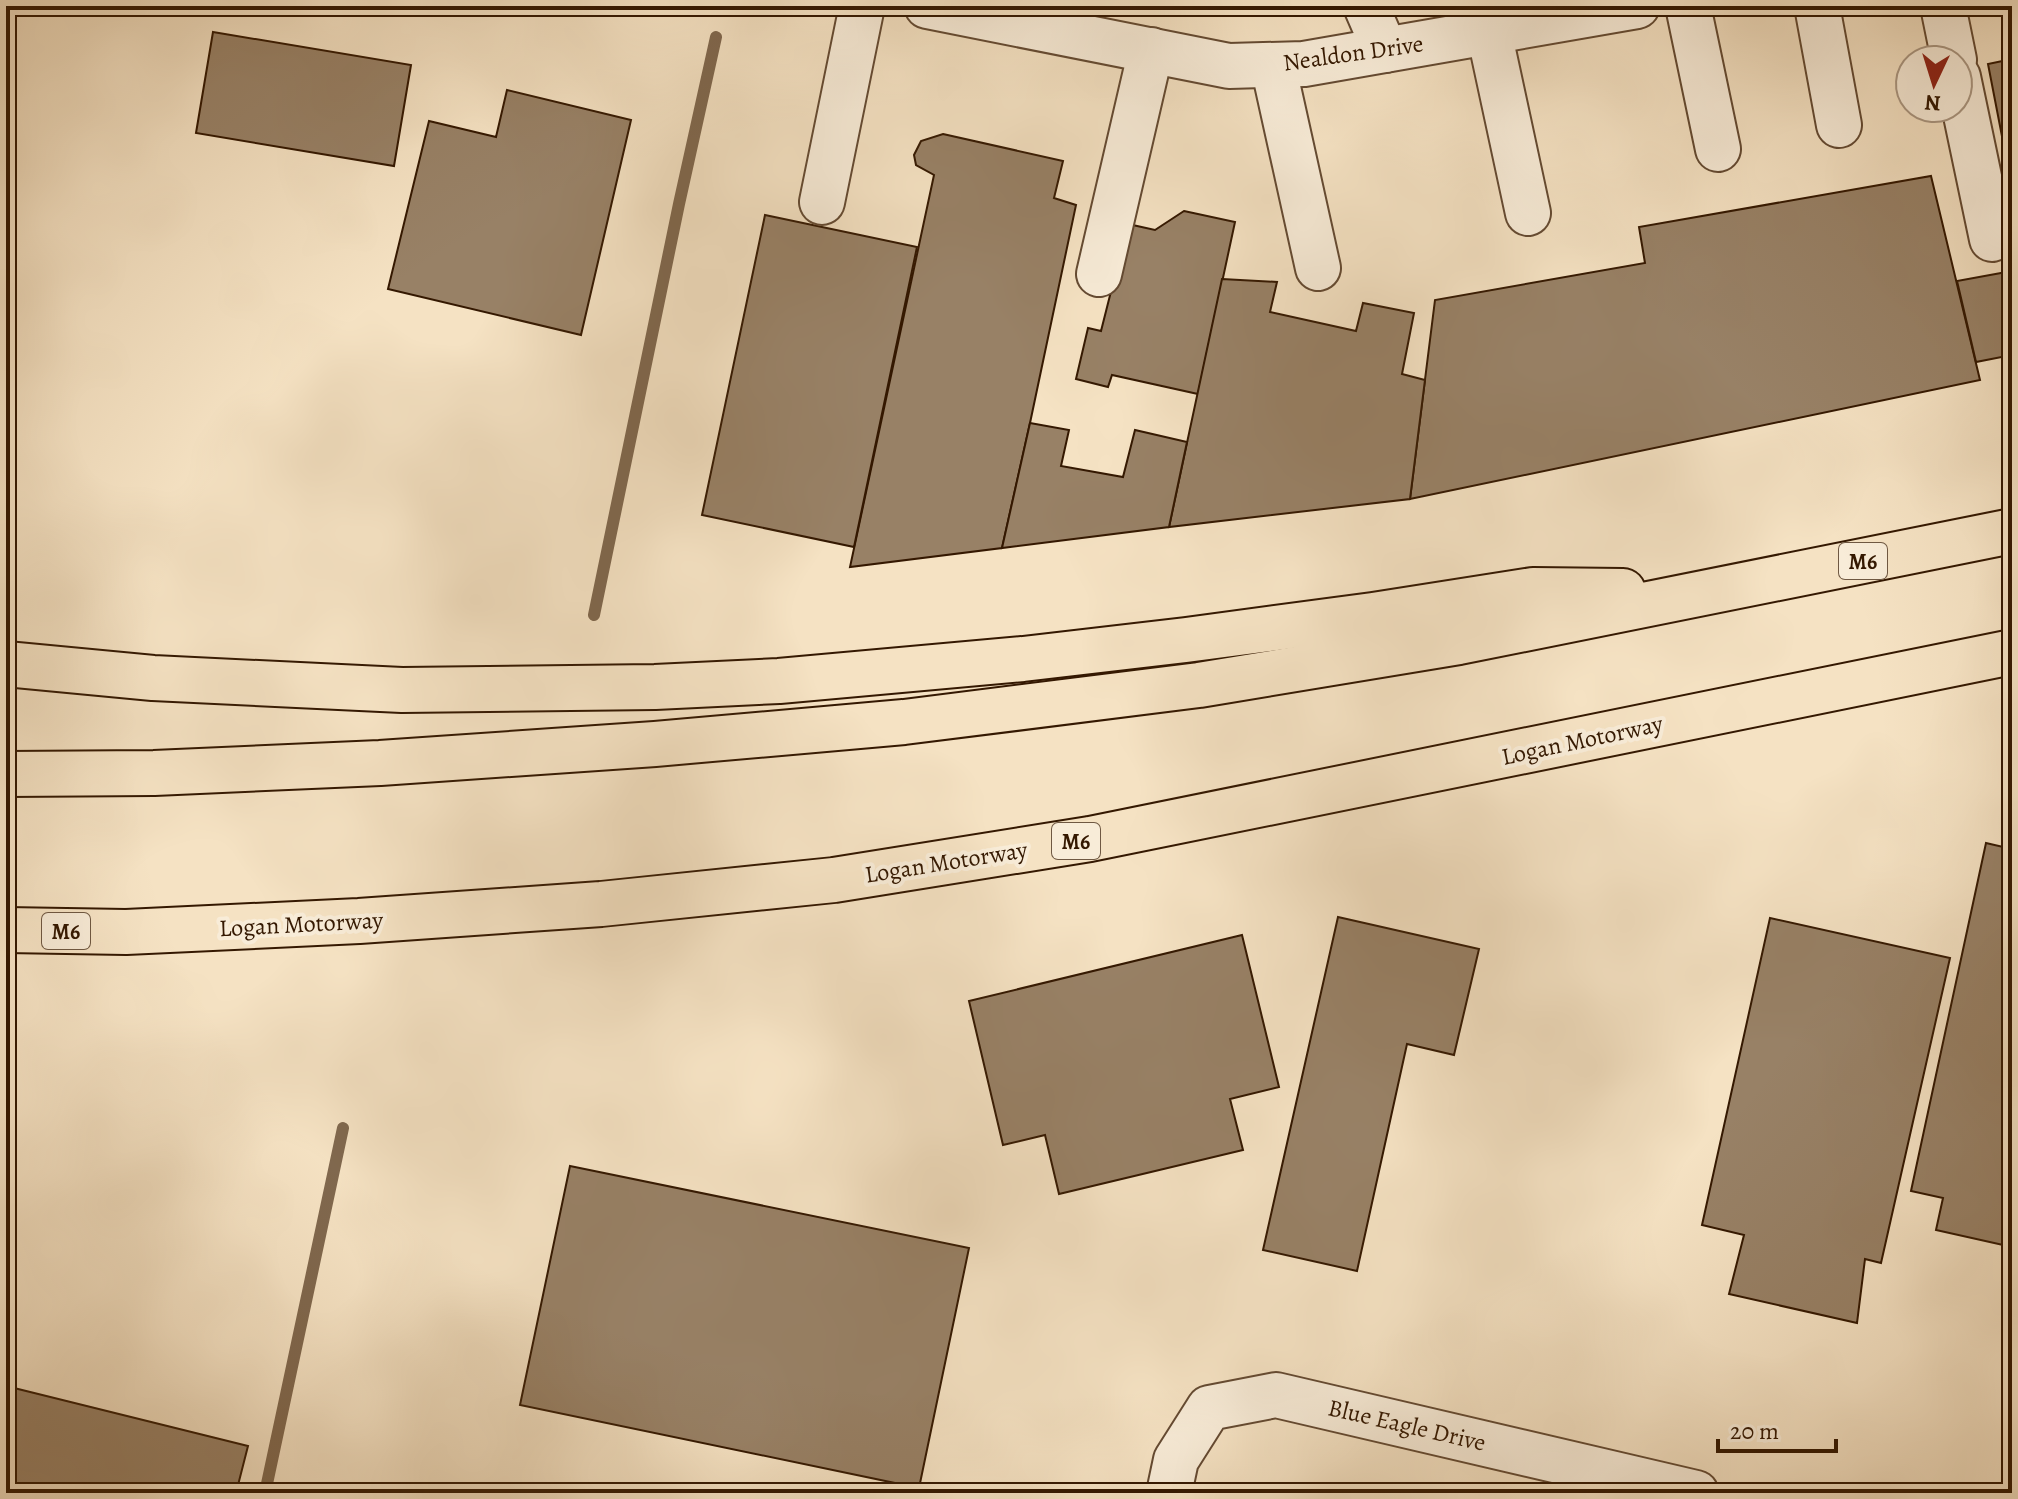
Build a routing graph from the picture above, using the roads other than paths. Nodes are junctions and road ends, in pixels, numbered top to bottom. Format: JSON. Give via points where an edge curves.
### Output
{"nodes":[{"id":1,"x":862,"y":6,"type":"edge"},
{"id":2,"x":927,"y":6,"type":"edge"},
{"id":3,"x":1366,"y":6,"type":"edge"},
{"id":4,"x":1637,"y":6,"type":"edge"},
{"id":5,"x":1688,"y":6,"type":"edge"},
{"id":6,"x":1817,"y":6,"type":"edge"},
{"id":7,"x":1943,"y":6,"type":"edge"},
{"id":8,"x":1010,"y":14,"type":"edge"},
{"id":9,"x":1103,"y":23,"type":"edge"},
{"id":10,"x":1466,"y":26,"type":"edge"},
{"id":11,"x":1951,"y":44,"type":"edge"},
{"id":12,"x":1151,"y":50,"type":"junction"},
{"id":13,"x":1385,"y":50,"type":"junction"},
{"id":14,"x":1273,"y":65,"type":"junction"},
{"id":15,"x":1968,"y":124,"type":"edge"},
{"id":16,"x":1839,"y":125,"type":"dead end"},
{"id":17,"x":1718,"y":149,"type":"dead end"},
{"id":18,"x":822,"y":202,"type":"dead end"},
{"id":19,"x":1528,"y":213,"type":"dead end"},
{"id":20,"x":1992,"y":239,"type":"dead end"},
{"id":21,"x":1318,"y":268,"type":"dead end"},
{"id":22,"x":1099,"y":274,"type":"dead end"},
{"id":23,"x":2012,"y":531,"type":"edge"},
{"id":24,"x":1713,"y":592,"type":"junction"},
{"id":25,"x":2012,"y":652,"type":"edge"},
{"id":26,"x":6,"y":664,"type":"edge"},
{"id":27,"x":6,"y":774,"type":"edge"},
{"id":28,"x":6,"y":930,"type":"edge"},
{"id":29,"x":1169,"y":1493,"type":"edge"},
{"id":30,"x":1696,"y":1493,"type":"edge"}],
"edges":[{"from":1,"to":18,"type":"street"},
{"from":2,"to":8,"type":"street","name":"Nealdon Drive"},
{"from":3,"to":13,"type":"street"},
{"from":4,"to":10,"type":"street","name":"Nealdon Drive"},
{"from":5,"to":17,"type":"street"},
{"from":6,"to":16,"type":"street"},
{"from":7,"to":11,"type":"street"},
{"from":8,"to":9,"type":"street","name":"Nealdon Drive"},
{"from":9,"to":12,"type":"street","name":"Nealdon Drive"},
{"from":10,"to":13,"type":"street","name":"Nealdon Drive"},
{"from":10,"to":19,"type":"street"},
{"from":12,"to":14,"type":"street","name":"Nealdon Drive","via":[[1229,66]]},
{"from":12,"to":22,"type":"street"},
{"from":13,"to":14,"type":"street","name":"Nealdon Drive"},
{"from":14,"to":21,"type":"street"},
{"from":15,"to":20,"type":"street"},
{"from":23,"to":24,"type":"highway","number":"M6"},
{"from":24,"to":26,"type":"highway","via":[[1533,590],[1023,659],[655,687],[402,690],[153,678]]},
{"from":24,"to":27,"type":"highway","number":"M6","via":[[1199,685],[904,722],[380,763]]},
{"from":25,"to":28,"type":"highway","name":"Logan Motorway","number":"M6","via":[[1090,839],[834,880],[359,921],[126,932]]},
{"from":29,"to":30,"type":"street","name":"Blue Eagle Drive","via":[[1176,1460],[1209,1408],[1276,1395]]}]}
